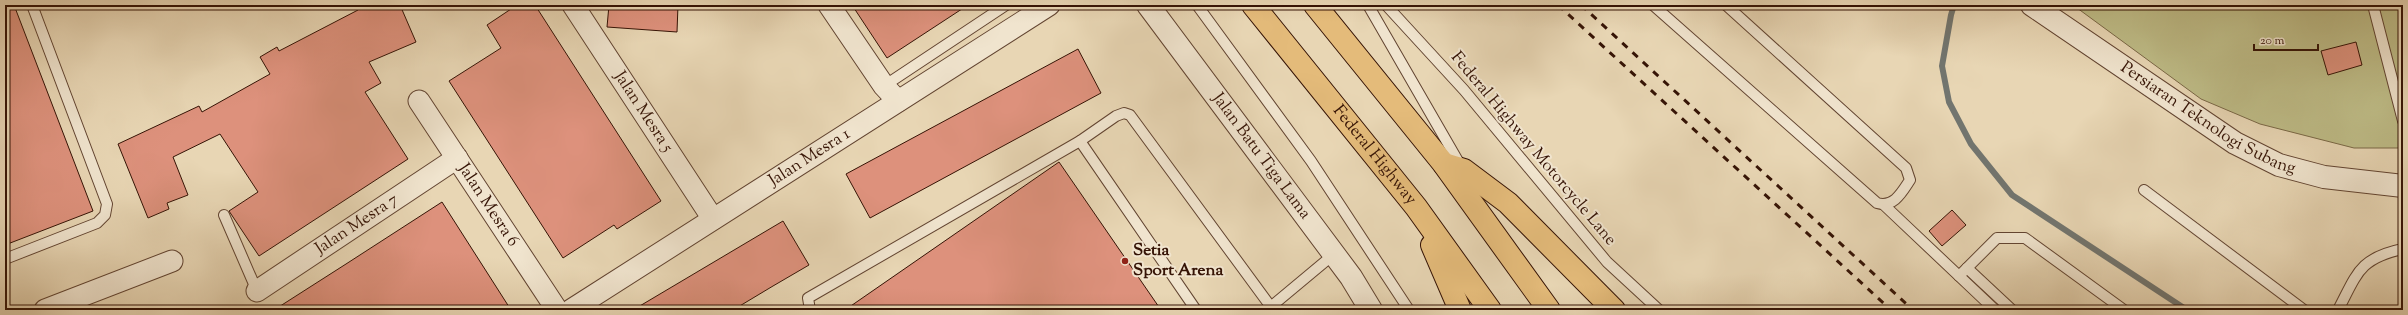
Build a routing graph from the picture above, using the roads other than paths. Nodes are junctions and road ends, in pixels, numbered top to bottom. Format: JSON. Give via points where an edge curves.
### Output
{"nodes":[{"id":1,"x":32,"y":5,"type":"edge"},
{"id":2,"x":573,"y":5,"type":"edge"},
{"id":3,"x":829,"y":5,"type":"edge"},
{"id":4,"x":1006,"y":5,"type":"edge"},
{"id":5,"x":1049,"y":5,"type":"edge"},
{"id":6,"x":1148,"y":5,"type":"edge"},
{"id":7,"x":1198,"y":5,"type":"edge"},
{"id":8,"x":1253,"y":5,"type":"edge"},
{"id":9,"x":1315,"y":5,"type":"edge"},
{"id":10,"x":1368,"y":5,"type":"edge"},
{"id":11,"x":1386,"y":5,"type":"edge"},
{"id":12,"x":1654,"y":5,"type":"edge"},
{"id":13,"x":1726,"y":5,"type":"edge"},
{"id":14,"x":2032,"y":5,"type":"edge"},
{"id":15,"x":2373,"y":5,"type":"edge"},
{"id":16,"x":884,"y":86,"type":"junction"},
{"id":17,"x":419,"y":101,"type":"dead end"},
{"id":18,"x":898,"y":101,"type":"junction"},
{"id":19,"x":2403,"y":121,"type":"edge"},
{"id":20,"x":1080,"y":141,"type":"junction"},
{"id":21,"x":457,"y":158,"type":"junction"},
{"id":22,"x":1443,"y":164,"type":"junction"},
{"id":23,"x":1464,"y":170,"type":"junction"},
{"id":24,"x":2403,"y":186,"type":"edge"},
{"id":25,"x":2144,"y":190,"type":"dead end"},
{"id":26,"x":1884,"y":205,"type":"junction"},
{"id":27,"x":1416,"y":207,"type":"junction"},
{"id":28,"x":224,"y":215,"type":"dead end"},
{"id":29,"x":713,"y":220,"type":"junction"},
{"id":30,"x":2403,"y":249,"type":"edge"},
{"id":31,"x":1333,"y":254,"type":"junction"},
{"id":32,"x":5,"y":259,"type":"edge"},
{"id":33,"x":172,"y":261,"type":"dead end"},
{"id":34,"x":1967,"y":268,"type":"junction"},
{"id":35,"x":1960,"y":276,"type":"junction"},
{"id":36,"x":258,"y":291,"type":"joint"},
{"id":37,"x":1269,"y":309,"type":"edge"},
{"id":38,"x":45,"y":310,"type":"edge"},
{"id":39,"x":557,"y":310,"type":"edge"},
{"id":40,"x":571,"y":310,"type":"edge"},
{"id":41,"x":810,"y":310,"type":"edge"},
{"id":42,"x":1196,"y":310,"type":"edge"},
{"id":43,"x":1371,"y":310,"type":"edge"},
{"id":44,"x":1409,"y":310,"type":"edge"},
{"id":45,"x":1460,"y":310,"type":"edge"},
{"id":46,"x":1490,"y":310,"type":"edge"},
{"id":47,"x":1549,"y":310,"type":"edge"},
{"id":48,"x":1614,"y":310,"type":"edge"},
{"id":49,"x":1659,"y":310,"type":"edge"},
{"id":50,"x":1995,"y":310,"type":"edge"},
{"id":51,"x":2012,"y":310,"type":"edge"},
{"id":52,"x":2124,"y":310,"type":"edge"},
{"id":53,"x":2304,"y":310,"type":"edge"},
{"id":54,"x":2338,"y":310,"type":"edge"}],
"edges":[{"from":1,"to":32,"type":"lane","via":[[107,204],[105,216],[97,223]]},
{"from":2,"to":29,"type":"street","name":"Jalan Mesra 5"},
{"from":3,"to":16,"type":"street"},
{"from":4,"to":16,"type":"lane"},
{"from":5,"to":18,"type":"street","name":"Jalan Mesra 1"},
{"from":6,"to":31,"type":"street","name":"Jalan Batu Tiga Lama"},
{"from":7,"to":44,"type":"lane","via":[[1311,161]]},
{"from":8,"to":27,"type":"highway","name":"Federal Highway"},
{"from":9,"to":22,"type":"highway"},
{"from":10,"to":23,"type":"lane"},
{"from":11,"to":49,"type":"lane","name":"Federal Highway Motorcycle Lane","via":[[1464,90],[1607,262]]},
{"from":12,"to":26,"type":"lane","via":[[1878,203]]},
{"from":13,"to":26,"type":"lane","via":[[1906,168],[1910,180],[1891,204]]},
{"from":14,"to":24,"type":"street","name":"Persiaran Teknologi Subang","via":[[2235,143],[2278,165],[2324,177]]},
{"from":15,"to":19,"type":"lane"},
{"from":16,"to":18,"type":"street"},
{"from":17,"to":21,"type":"street","name":"Jalan Mesra 6"},
{"from":18,"to":29,"type":"street","name":"Jalan Mesra 1"},
{"from":20,"to":37,"type":"lane","via":[[1116,116],[1124,113],[1130,115]]},
{"from":20,"to":41,"type":"lane","via":[[808,298]]},
{"from":20,"to":42,"type":"lane"},
{"from":21,"to":36,"type":"street","name":"Jalan Mesra 7"},
{"from":21,"to":39,"type":"street","name":"Jalan Mesra 6"},
{"from":22,"to":23,"type":"highway"},
{"from":22,"to":47,"type":"highway"},
{"from":23,"to":48,"type":"highway","via":[[1508,203]]},
{"from":25,"to":53,"type":"lane"},
{"from":26,"to":35,"type":"lane"},
{"from":27,"to":45,"type":"highway"},
{"from":27,"to":46,"type":"highway","name":"Federal Highway"},
{"from":28,"to":36,"type":"lane"},
{"from":29,"to":40,"type":"street","name":"Jalan Mesra 1"},
{"from":30,"to":54,"type":"lane","via":[[2384,253],[2361,267]]},
{"from":31,"to":37,"type":"lane"},
{"from":31,"to":43,"type":"street","name":"Jalan Batu Tiga Lama"},
{"from":33,"to":38,"type":"street"},
{"from":34,"to":35,"type":"lane"},
{"from":34,"to":51,"type":"lane"},
{"from":34,"to":52,"type":"lane","via":[[1997,238],[2025,238]]},
{"from":35,"to":50,"type":"lane"}]}
